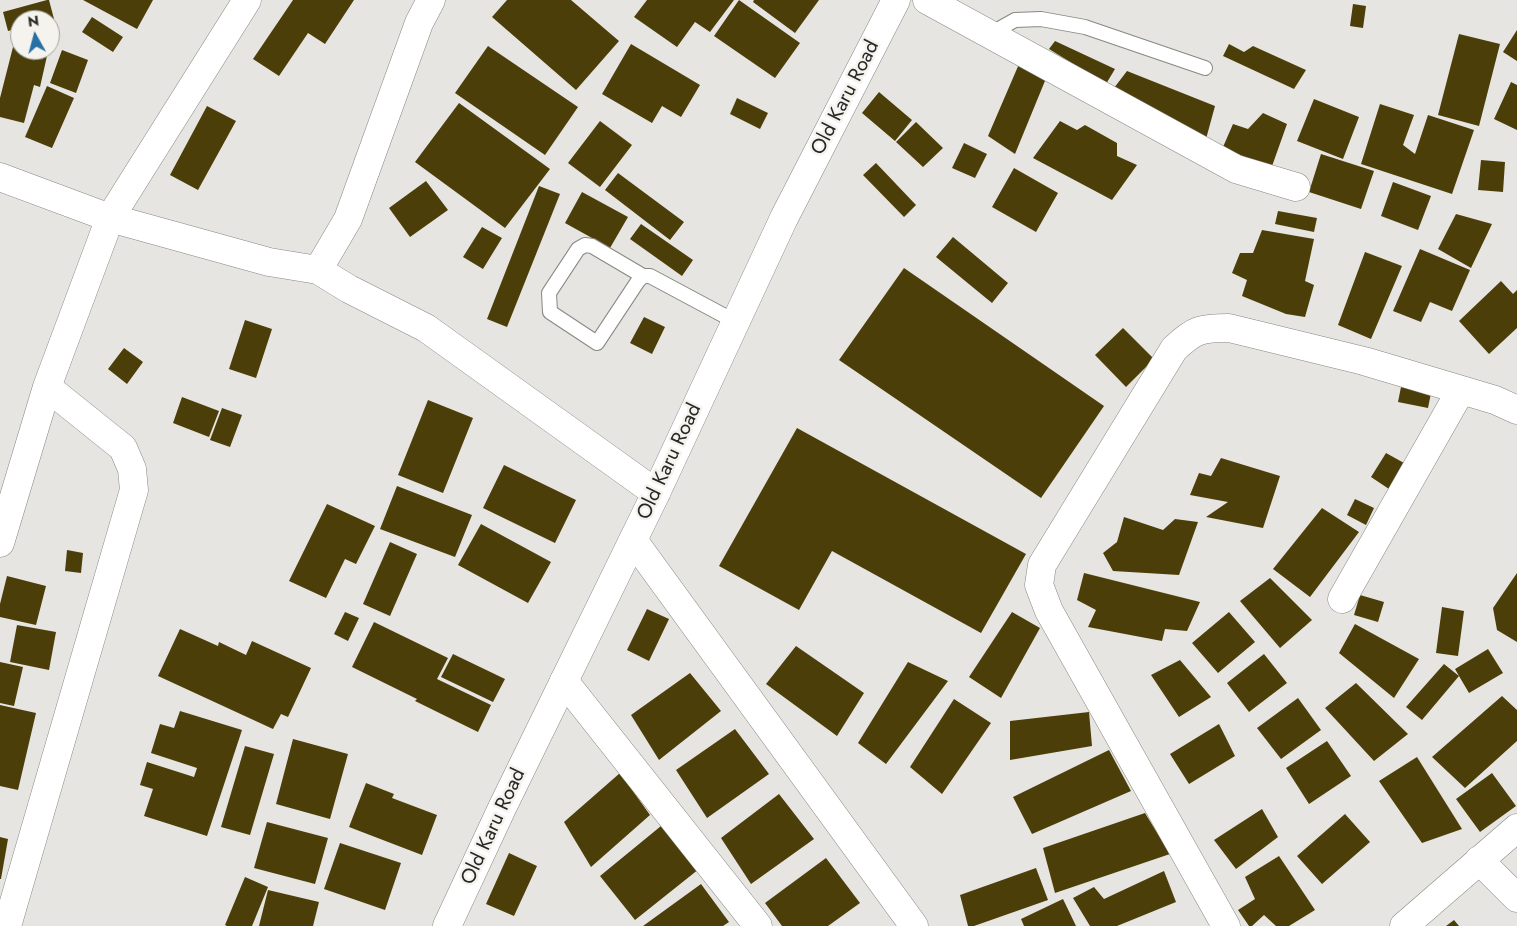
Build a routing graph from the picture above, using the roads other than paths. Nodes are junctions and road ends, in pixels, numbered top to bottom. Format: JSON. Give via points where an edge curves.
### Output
{"nodes":[{"id":1,"x":247,"y":0,"type":"edge"},
{"id":2,"x":431,"y":0,"type":"edge"},
{"id":3,"x":896,"y":0,"type":"edge"},
{"id":4,"x":927,"y":0,"type":"edge"},
{"id":5,"x":990,"y":34,"type":"junction"},
{"id":6,"x":1205,"y":68,"type":"dead end"},
{"id":7,"x":0,"y":177,"type":"edge"},
{"id":8,"x":1296,"y":187,"type":"dead end"},
{"id":9,"x":110,"y":218,"type":"junction"},
{"id":10,"x":318,"y":270,"type":"junction"},
{"id":11,"x":643,"y":276,"type":"junction"},
{"id":12,"x":736,"y":322,"type":"junction"},
{"id":13,"x":47,"y":387,"type":"junction"},
{"id":14,"x":1461,"y":390,"type":"junction"},
{"id":15,"x":1517,"y":410,"type":"edge"},
{"id":16,"x":656,"y":493,"type":"junction"},
{"id":17,"x":633,"y":540,"type":"junction"},
{"id":18,"x":0,"y":543,"type":"edge"},
{"id":19,"x":1342,"y":599,"type":"dead end"},
{"id":20,"x":564,"y":681,"type":"junction"},
{"id":21,"x":1517,"y":828,"type":"edge"},
{"id":22,"x":1479,"y":860,"type":"junction"},
{"id":23,"x":1517,"y":898,"type":"edge"},
{"id":24,"x":7,"y":926,"type":"edge"},
{"id":25,"x":447,"y":926,"type":"edge"},
{"id":26,"x":758,"y":926,"type":"edge"},
{"id":27,"x":914,"y":926,"type":"edge"},
{"id":28,"x":1226,"y":926,"type":"edge"},
{"id":29,"x":1404,"y":926,"type":"edge"}],
"edges":[{"from":1,"to":9,"type":"street"},
{"from":2,"to":10,"type":"street","via":[[419,23],[348,219]]},
{"from":3,"to":12,"type":"street","name":"Old Karu Road","via":[[784,218]]},
{"from":4,"to":5,"type":"street"},
{"from":5,"to":6,"type":"lane","via":[[1015,20],[1042,19],[1085,28]]},
{"from":5,"to":8,"type":"street","via":[[1236,169]]},
{"from":7,"to":9,"type":"street"},
{"from":9,"to":10,"type":"street","via":[[269,262]]},
{"from":9,"to":13,"type":"street"},
{"from":10,"to":16,"type":"street","via":[[426,328]]},
{"from":11,"to":11,"type":"lane","via":[[585,245],[578,249],[549,293],[550,312],[597,343]]},
{"from":11,"to":12,"type":"lane","via":[[650,276]]},
{"from":12,"to":16,"type":"street","name":"Old Karu Road"},
{"from":13,"to":18,"type":"street"},
{"from":13,"to":24,"type":"street","via":[[122,448],[132,470],[134,490]]},
{"from":14,"to":15,"type":"street"},
{"from":14,"to":19,"type":"street"},
{"from":14,"to":28,"type":"street","via":[[1364,361],[1230,328],[1208,328],[1189,335],[1174,349],[1042,565],[1039,585],[1049,611]]},
{"from":16,"to":17,"type":"street","name":"Old Karu Road"},
{"from":17,"to":20,"type":"street","name":"Old Karu Road"},
{"from":17,"to":27,"type":"street"},
{"from":20,"to":25,"type":"street","name":"Old Karu Road"},
{"from":20,"to":26,"type":"street"},
{"from":21,"to":22,"type":"street"},
{"from":22,"to":23,"type":"street"},
{"from":22,"to":29,"type":"street"}]}
